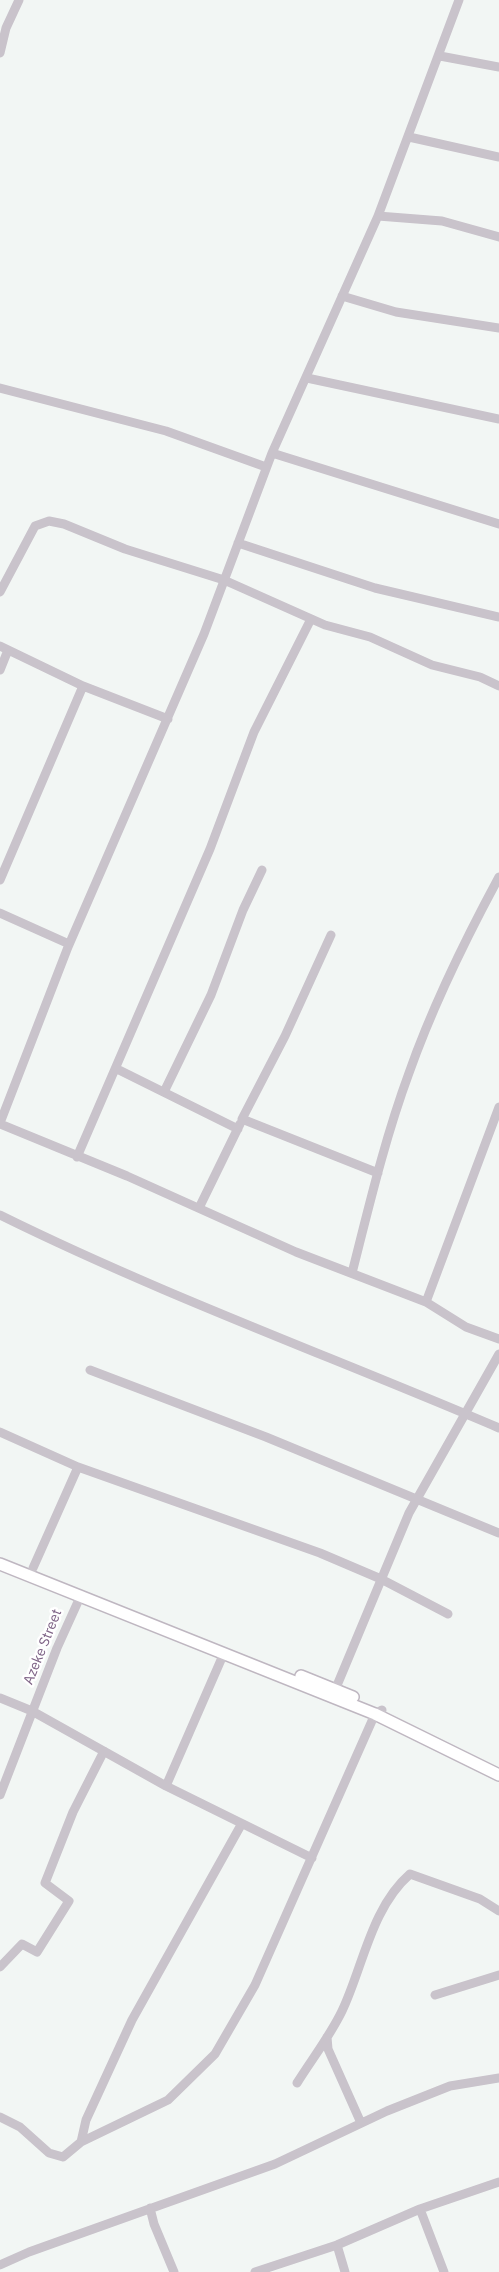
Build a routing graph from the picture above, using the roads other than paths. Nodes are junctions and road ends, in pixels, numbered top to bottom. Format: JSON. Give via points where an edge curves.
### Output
{"nodes":[{"id":1,"x":18,"y":0,"type":"edge"},
{"id":2,"x":459,"y":0,"type":"edge"},
{"id":3,"x":0,"y":53,"type":"edge"},
{"id":4,"x":440,"y":56,"type":"junction"},
{"id":5,"x":499,"y":67,"type":"edge"},
{"id":6,"x":409,"y":137,"type":"junction"},
{"id":7,"x":499,"y":157,"type":"edge"},
{"id":8,"x":378,"y":216,"type":"junction"},
{"id":9,"x":499,"y":238,"type":"edge"},
{"id":10,"x":342,"y":296,"type":"junction"},
{"id":11,"x":499,"y":328,"type":"edge"},
{"id":12,"x":307,"y":378,"type":"junction"},
{"id":13,"x":0,"y":388,"type":"edge"},
{"id":14,"x":499,"y":419,"type":"edge"},
{"id":15,"x":272,"y":453,"type":"junction"},
{"id":16,"x":266,"y":467,"type":"junction"},
{"id":17,"x":499,"y":524,"type":"edge"},
{"id":18,"x":238,"y":543,"type":"junction"},
{"id":19,"x":224,"y":580,"type":"junction"},
{"id":20,"x":0,"y":592,"type":"edge"},
{"id":21,"x":499,"y":617,"type":"edge"},
{"id":22,"x":311,"y":619,"type":"junction"},
{"id":23,"x":4,"y":648,"type":"edge"},
{"id":24,"x":0,"y":670,"type":"edge"},
{"id":25,"x":83,"y":686,"type":"junction"},
{"id":26,"x":499,"y":686,"type":"edge"},
{"id":27,"x":168,"y":719,"type":"junction"},
{"id":28,"x":262,"y":870,"type":"dead end"},
{"id":29,"x":499,"y":877,"type":"edge"},
{"id":30,"x":0,"y":880,"type":"edge"},
{"id":31,"x":0,"y":913,"type":"edge"},
{"id":32,"x":330,"y":935,"type":"dead end"},
{"id":33,"x":69,"y":944,"type":"junction"},
{"id":34,"x":117,"y":1068,"type":"junction"},
{"id":35,"x":164,"y":1092,"type":"junction"},
{"id":36,"x":499,"y":1107,"type":"edge"},
{"id":37,"x":242,"y":1119,"type":"junction"},
{"id":38,"x":0,"y":1124,"type":"edge"},
{"id":39,"x":238,"y":1129,"type":"junction"},
{"id":40,"x":77,"y":1157,"type":"junction"},
{"id":41,"x":378,"y":1173,"type":"junction"},
{"id":42,"x":199,"y":1208,"type":"junction"},
{"id":43,"x":0,"y":1215,"type":"edge"},
{"id":44,"x":352,"y":1273,"type":"junction"},
{"id":45,"x":426,"y":1302,"type":"junction"},
{"id":46,"x":499,"y":1339,"type":"edge"},
{"id":47,"x":499,"y":1354,"type":"edge"},
{"id":48,"x":90,"y":1370,"type":"dead end"},
{"id":49,"x":466,"y":1414,"type":"junction"},
{"id":50,"x":499,"y":1428,"type":"edge"},
{"id":51,"x":0,"y":1432,"type":"edge"},
{"id":52,"x":78,"y":1467,"type":"junction"},
{"id":53,"x":416,"y":1500,"type":"junction"},
{"id":54,"x":499,"y":1533,"type":"edge"},
{"id":55,"x":0,"y":1556,"type":"edge"},
{"id":56,"x":0,"y":1564,"type":"edge"},
{"id":57,"x":33,"y":1568,"type":"junction"},
{"id":58,"x":381,"y":1579,"type":"junction"},
{"id":59,"x":81,"y":1595,"type":"junction"},
{"id":60,"x":448,"y":1614,"type":"dead end"},
{"id":61,"x":224,"y":1654,"type":"junction"},
{"id":62,"x":334,"y":1693,"type":"junction"},
{"id":63,"x":0,"y":1698,"type":"edge"},
{"id":64,"x":32,"y":1711,"type":"junction"},
{"id":65,"x":378,"y":1712,"type":"junction"},
{"id":66,"x":104,"y":1752,"type":"junction"},
{"id":67,"x":499,"y":1767,"type":"edge"},
{"id":68,"x":499,"y":1775,"type":"edge"},
{"id":69,"x":166,"y":1786,"type":"junction"},
{"id":70,"x":0,"y":1795,"type":"edge"},
{"id":71,"x":241,"y":1825,"type":"junction"},
{"id":72,"x":312,"y":1858,"type":"junction"},
{"id":73,"x":499,"y":1911,"type":"edge"},
{"id":74,"x":0,"y":1968,"type":"edge"},
{"id":75,"x":499,"y":1975,"type":"edge"},
{"id":76,"x":436,"y":1995,"type":"dead end"},
{"id":77,"x":327,"y":2037,"type":"junction"},
{"id":78,"x":499,"y":2078,"type":"edge"},
{"id":79,"x":297,"y":2083,"type":"dead end"},
{"id":80,"x":0,"y":2117,"type":"edge"},
{"id":81,"x":361,"y":2123,"type":"junction"},
{"id":82,"x":81,"y":2142,"type":"junction"},
{"id":83,"x":499,"y":2182,"type":"edge"},
{"id":84,"x":150,"y":2208,"type":"junction"},
{"id":85,"x":420,"y":2209,"type":"junction"},
{"id":86,"x":337,"y":2245,"type":"junction"},
{"id":87,"x":0,"y":2265,"type":"edge"},
{"id":88,"x":271,"y":2269,"type":"edge"},
{"id":89,"x":174,"y":2272,"type":"edge"},
{"id":90,"x":255,"y":2272,"type":"edge"},
{"id":91,"x":345,"y":2272,"type":"edge"},
{"id":92,"x":444,"y":2272,"type":"edge"}],
"edges":[{"from":1,"to":3,"type":"street"},
{"from":2,"to":4,"type":"street"},
{"from":4,"to":5,"type":"street"},
{"from":4,"to":6,"type":"street"},
{"from":6,"to":7,"type":"street"},
{"from":6,"to":8,"type":"street"},
{"from":8,"to":9,"type":"street","via":[[442,221]]},
{"from":8,"to":10,"type":"street"},
{"from":10,"to":11,"type":"street","via":[[396,312]]},
{"from":10,"to":12,"type":"street"},
{"from":12,"to":14,"type":"street"},
{"from":12,"to":15,"type":"street"},
{"from":13,"to":16,"type":"street","via":[[166,431]]},
{"from":15,"to":16,"type":"street"},
{"from":15,"to":17,"type":"street"},
{"from":16,"to":18,"type":"street"},
{"from":18,"to":19,"type":"street"},
{"from":18,"to":21,"type":"street","via":[[375,588]]},
{"from":19,"to":20,"type":"street","via":[[160,562],[50,521],[39,523],[32,530]]},
{"from":19,"to":22,"type":"street"},
{"from":19,"to":27,"type":"street"},
{"from":22,"to":26,"type":"street","via":[[336,630],[370,637],[432,665],[480,677]]},
{"from":22,"to":34,"type":"street","via":[[254,732],[210,849]]},
{"from":23,"to":24,"type":"street"},
{"from":23,"to":25,"type":"street"},
{"from":25,"to":27,"type":"street"},
{"from":25,"to":30,"type":"street"},
{"from":27,"to":33,"type":"street"},
{"from":28,"to":35,"type":"street","via":[[211,995]]},
{"from":29,"to":41,"type":"street","via":[[453,967],[421,1040]]},
{"from":31,"to":33,"type":"street"},
{"from":32,"to":37,"type":"street","via":[[285,1036]]},
{"from":33,"to":38,"type":"street"},
{"from":34,"to":35,"type":"street"},
{"from":34,"to":40,"type":"street"},
{"from":35,"to":39,"type":"street"},
{"from":36,"to":45,"type":"street"},
{"from":37,"to":39,"type":"street"},
{"from":37,"to":41,"type":"street"},
{"from":38,"to":40,"type":"street"},
{"from":39,"to":42,"type":"street"},
{"from":40,"to":42,"type":"street"},
{"from":41,"to":44,"type":"street"},
{"from":42,"to":44,"type":"street","via":[[296,1252]]},
{"from":43,"to":49,"type":"street","via":[[56,1243],[222,1314]]},
{"from":44,"to":45,"type":"street"},
{"from":45,"to":46,"type":"street","via":[[466,1327]]},
{"from":47,"to":49,"type":"street"},
{"from":48,"to":53,"type":"street","via":[[266,1437]]},
{"from":49,"to":50,"type":"street"},
{"from":49,"to":53,"type":"street"},
{"from":51,"to":52,"type":"street"},
{"from":52,"to":57,"type":"street"},
{"from":52,"to":58,"type":"street","via":[[320,1553]]},
{"from":53,"to":54,"type":"street"},
{"from":53,"to":58,"type":"street"},
{"from":55,"to":57,"type":"main road"},
{"from":56,"to":59,"type":"main road"},
{"from":57,"to":62,"type":"main road"},
{"from":58,"to":60,"type":"street"},
{"from":58,"to":62,"type":"street"},
{"from":59,"to":61,"type":"main road"},
{"from":59,"to":64,"type":"street","name":"Azeke Street"},
{"from":61,"to":62,"type":"main road"},
{"from":61,"to":69,"type":"street"},
{"from":62,"to":65,"type":"main road"},
{"from":63,"to":64,"type":"street"},
{"from":64,"to":66,"type":"street"},
{"from":64,"to":70,"type":"street","name":"Azeke Street"},
{"from":65,"to":67,"type":"main road"},
{"from":65,"to":68,"type":"main road"},
{"from":65,"to":72,"type":"street"},
{"from":66,"to":69,"type":"street"},
{"from":66,"to":74,"type":"street","via":[[73,1812],[46,1883],[69,1901],[37,1952],[22,1944]]},
{"from":69,"to":71,"type":"street"},
{"from":71,"to":72,"type":"street"},
{"from":71,"to":82,"type":"street","via":[[132,2020],[86,2120]]},
{"from":72,"to":82,"type":"street","via":[[255,1985],[214,2054],[168,2100]]},
{"from":73,"to":77,"type":"street","via":[[480,1899],[410,1874],[397,1885],[365,1947],[342,2011]]},
{"from":75,"to":76,"type":"street"},
{"from":77,"to":79,"type":"street"},
{"from":77,"to":81,"type":"street","via":[[328,2049]]},
{"from":78,"to":81,"type":"street","via":[[450,2086]]},
{"from":80,"to":82,"type":"street","via":[[20,2127],[49,2152],[63,2157]]},
{"from":81,"to":84,"type":"street","via":[[275,2164]]},
{"from":83,"to":85,"type":"street"},
{"from":84,"to":87,"type":"street"},
{"from":84,"to":89,"type":"street"},
{"from":85,"to":86,"type":"street"},
{"from":85,"to":92,"type":"street"},
{"from":86,"to":88,"type":"street"},
{"from":86,"to":91,"type":"street"},
{"from":88,"to":90,"type":"street"}]}
